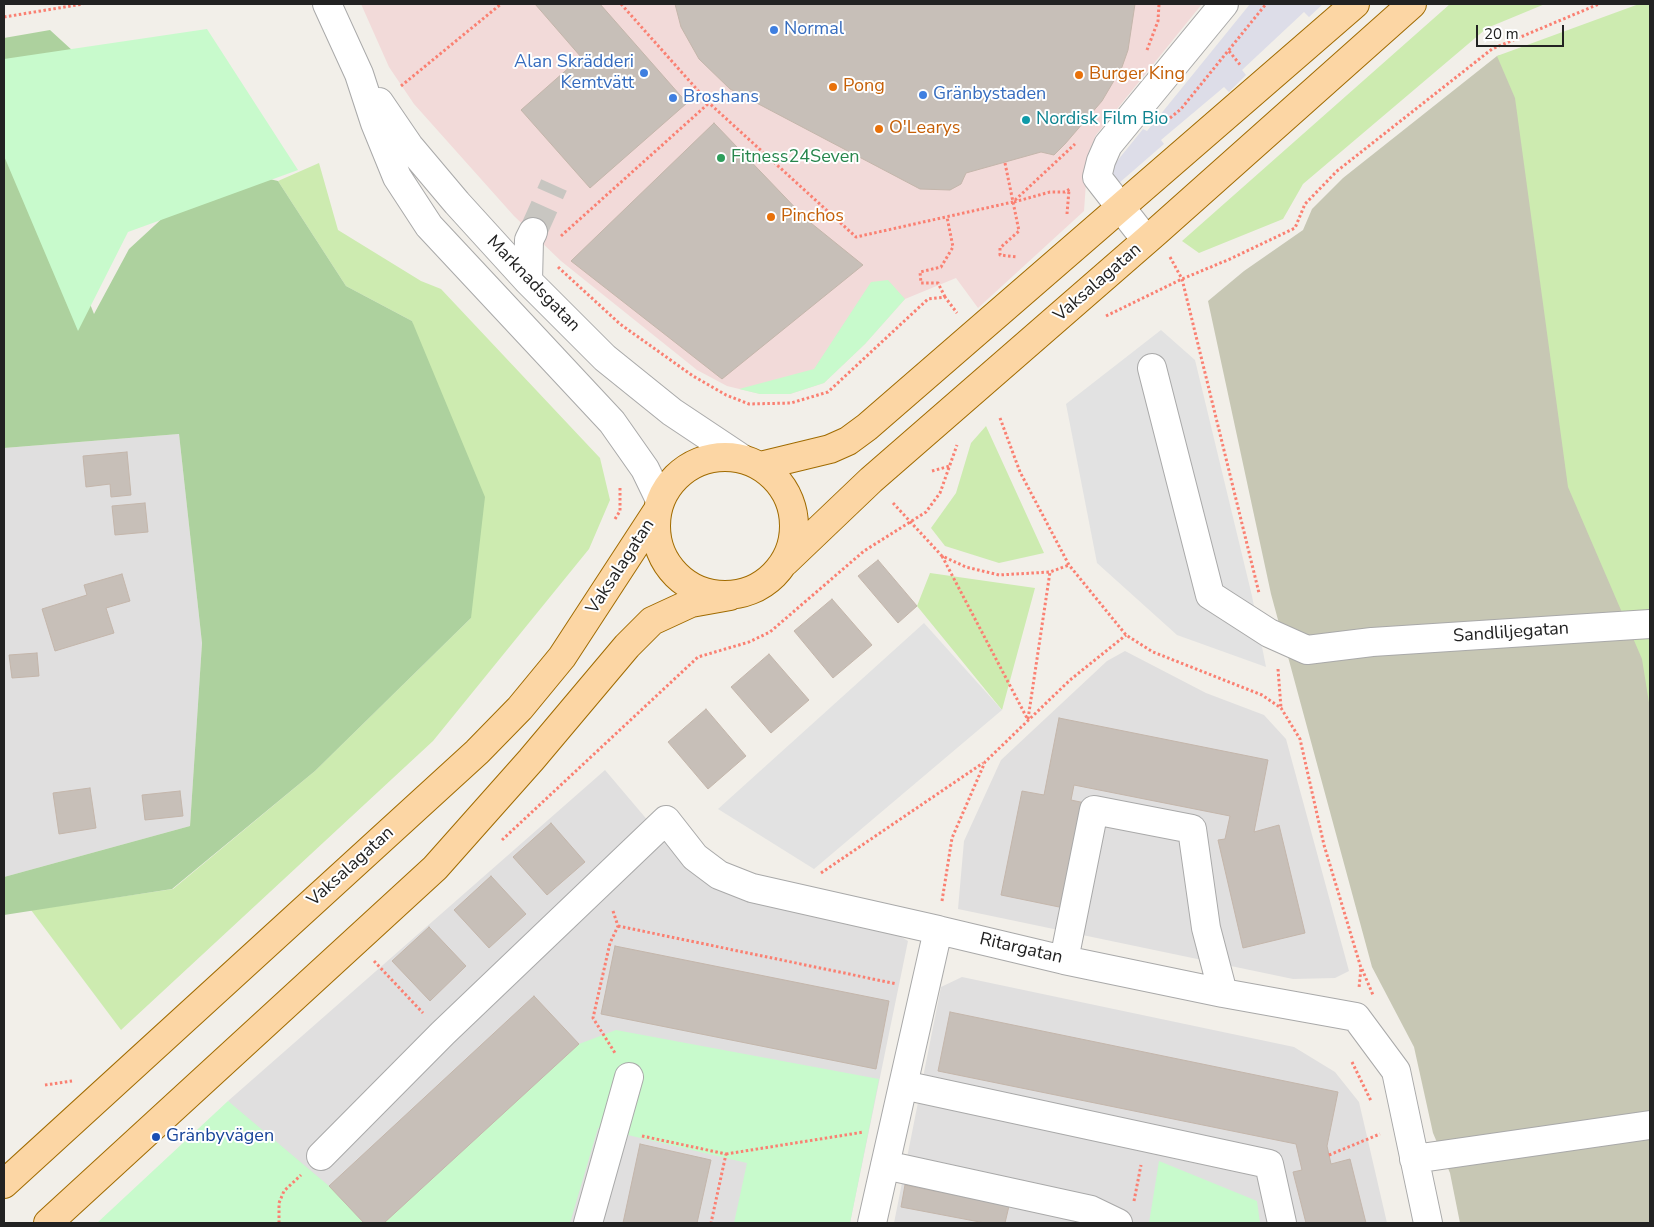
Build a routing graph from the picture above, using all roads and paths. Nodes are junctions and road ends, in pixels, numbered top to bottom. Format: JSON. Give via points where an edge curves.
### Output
{"nodes":[{"id":1,"x":83,"y":4,"type":"edge"},
{"id":2,"x":326,"y":4,"type":"edge"},
{"id":3,"x":501,"y":4,"type":"edge"},
{"id":4,"x":622,"y":4,"type":"edge"},
{"id":5,"x":1159,"y":4,"type":"edge"},
{"id":6,"x":1224,"y":4,"type":"edge"},
{"id":7,"x":1355,"y":4,"type":"edge"},
{"id":8,"x":1412,"y":4,"type":"edge"},
{"id":9,"x":1600,"y":4,"type":"edge"},
{"id":10,"x":4,"y":17,"type":"edge"},
{"id":11,"x":1146,"y":52,"type":"dead end"},
{"id":12,"x":1229,"y":52,"type":"dead end"},
{"id":13,"x":1243,"y":69,"type":"dead end"},
{"id":14,"x":360,"y":74,"type":"junction"},
{"id":15,"x":396,"y":90,"type":"dead end"},
{"id":16,"x":709,"y":103,"type":"junction"},
{"id":17,"x":1081,"y":139,"type":"dead end"},
{"id":18,"x":1005,"y":163,"type":"dead end"},
{"id":19,"x":1013,"y":202,"type":"junction"},
{"id":20,"x":1122,"y":208,"type":"junction"},
{"id":21,"x":947,"y":217,"type":"junction"},
{"id":22,"x":1060,"y":219,"type":"dead end"},
{"id":23,"x":1146,"y":240,"type":"junction"},
{"id":24,"x":535,"y":242,"type":"junction"},
{"id":25,"x":1024,"y":252,"type":"dead end"},
{"id":26,"x":1182,"y":279,"type":"junction"},
{"id":27,"x":528,"y":280,"type":"junction"},
{"id":28,"x":945,"y":297,"type":"junction"},
{"id":29,"x":1104,"y":317,"type":"dead end"},
{"id":30,"x":962,"y":319,"type":"dead end"},
{"id":31,"x":1152,"y":368,"type":"dead end"},
{"id":32,"x":1000,"y":418,"type":"dead end"},
{"id":33,"x":962,"y":438,"type":"dead end"},
{"id":34,"x":751,"y":462,"type":"junction"},
{"id":35,"x":951,"y":466,"type":"junction"},
{"id":36,"x":932,"y":471,"type":"dead end"},
{"id":37,"x":893,"y":503,"type":"dead end"},
{"id":38,"x":658,"y":506,"type":"junction"},
{"id":39,"x":620,"y":511,"type":"dead end"},
{"id":40,"x":910,"y":524,"type":"junction"},
{"id":41,"x":610,"y":528,"type":"dead end"},
{"id":42,"x":942,"y":556,"type":"junction"},
{"id":43,"x":785,"y":562,"type":"junction"},
{"id":44,"x":1069,"y":565,"type":"junction"},
{"id":45,"x":1050,"y":572,"type":"junction"},
{"id":46,"x":730,"y":596,"type":"junction"},
{"id":47,"x":1261,"y":598,"type":"dead end"},
{"id":48,"x":1650,"y":624,"type":"edge"},
{"id":49,"x":1126,"y":635,"type":"junction"},
{"id":50,"x":1028,"y":720,"type":"junction"},
{"id":51,"x":985,"y":762,"type":"junction"},
{"id":52,"x":495,"y":846,"type":"dead end"},
{"id":53,"x":603,"y":880,"type":"junction"},
{"id":54,"x":788,"y":896,"type":"junction"},
{"id":55,"x":618,"y":926,"type":"junction"},
{"id":56,"x":938,"y":930,"type":"junction"},
{"id":57,"x":372,"y":958,"type":"dead end"},
{"id":58,"x":1064,"y":960,"type":"junction"},
{"id":59,"x":925,"y":989,"type":"junction"},
{"id":60,"x":1223,"y":993,"type":"junction"},
{"id":61,"x":1356,"y":1017,"type":"junction"},
{"id":62,"x":443,"y":1033,"type":"junction"},
{"id":63,"x":630,"y":1077,"type":"joint"},
{"id":64,"x":74,"y":1081,"type":"dead end"},
{"id":65,"x":45,"y":1085,"type":"dead end"},
{"id":66,"x":903,"y":1085,"type":"junction"},
{"id":67,"x":1650,"y":1125,"type":"edge"},
{"id":68,"x":894,"y":1127,"type":"junction"},
{"id":69,"x":613,"y":1129,"type":"junction"},
{"id":70,"x":1147,"y":1138,"type":"junction"},
{"id":71,"x":726,"y":1154,"type":"junction"},
{"id":72,"x":321,"y":1156,"type":"joint"},
{"id":73,"x":1414,"y":1159,"type":"junction"},
{"id":74,"x":885,"y":1166,"type":"junction"},
{"id":75,"x":4,"y":1184,"type":"edge"},
{"id":76,"x":1125,"y":1214,"type":"edge"},
{"id":77,"x":48,"y":1223,"type":"edge"},
{"id":78,"x":279,"y":1223,"type":"edge"},
{"id":79,"x":588,"y":1223,"type":"edge"},
{"id":80,"x":711,"y":1223,"type":"edge"},
{"id":81,"x":872,"y":1223,"type":"edge"},
{"id":82,"x":1282,"y":1223,"type":"edge"},
{"id":83,"x":1428,"y":1223,"type":"edge"}],
"edges":[{"from":1,"to":10,"type":"path"},
{"from":2,"to":14,"type":"street","name":"Marknadsgatan"},
{"from":3,"to":15,"type":"path"},
{"from":4,"to":16,"type":"path"},
{"from":5,"to":11,"type":"path","via":[[1158,21]]},
{"from":6,"to":20,"type":"street","via":[[1108,145],[1097,177]]},
{"from":7,"to":20,"type":"main road"},
{"from":8,"to":23,"type":"main road","name":"Vaksalagatan"},
{"from":9,"to":26,"type":"path","via":[[1492,48],[1337,171],[1305,204],[1295,228]]},
{"from":12,"to":13,"type":"path"},
{"from":14,"to":27,"type":"street","name":"Marknadsgatan","via":[[409,146]]},
{"from":14,"to":38,"type":"street","name":"Marknadsgatan","via":[[397,177],[429,226],[612,422],[645,470]]},
{"from":16,"to":21,"type":"path","via":[[856,237]]},
{"from":16,"to":24,"type":"path"},
{"from":17,"to":19,"type":"path"},
{"from":18,"to":19,"type":"path"},
{"from":19,"to":21,"type":"path"},
{"from":19,"to":22,"type":"path","via":[[1067,191],[1068,212]]},
{"from":19,"to":25,"type":"path","via":[[1019,231],[1000,248],[1000,255],[1016,258]]},
{"from":20,"to":23,"type":"street"},
{"from":20,"to":34,"type":"main road","via":[[848,441],[812,455]]},
{"from":21,"to":28,"type":"path","via":[[952,247],[941,267],[920,272],[921,284],[938,284]]},
{"from":23,"to":43,"type":"main road","name":"Vaksalagatan","via":[[871,480]]},
{"from":24,"to":27,"type":"street"},
{"from":24,"to":28,"type":"path","via":[[620,324],[693,376],[748,404],[791,403],[828,392],[928,299]]},
{"from":26,"to":29,"type":"path"},
{"from":26,"to":47,"type":"path"},
{"from":27,"to":34,"type":"street","name":"Marknadsgatan","via":[[605,358],[672,412]]},
{"from":28,"to":30,"type":"path"},
{"from":31,"to":48,"type":"street","name":"Sandliljegatan","via":[[1210,595],[1269,633],[1307,650],[1372,642]]},
{"from":32,"to":44,"type":"path","via":[[1020,472]]},
{"from":33,"to":35,"type":"path"},
{"from":34,"to":38,"type":"main road","via":[[720,457],[685,469],[671,482]]},
{"from":34,"to":43,"type":"main road","via":[[775,477],[793,509],[794,536]]},
{"from":35,"to":36,"type":"path"},
{"from":35,"to":40,"type":"path","via":[[940,494],[926,512]]},
{"from":37,"to":40,"type":"path"},
{"from":38,"to":46,"type":"main road","via":[[655,534],[661,555],[672,573],[689,586],[709,594]]},
{"from":38,"to":75,"type":"main road","name":"Vaksalagatan","via":[[562,657],[514,714],[477,752]]},
{"from":39,"to":41,"type":"path"},
{"from":40,"to":42,"type":"path"},
{"from":40,"to":52,"type":"path","via":[[864,551],[770,632],[749,642],[698,657]]},
{"from":42,"to":45,"type":"path","via":[[966,567],[999,575]]},
{"from":42,"to":50,"type":"path"},
{"from":43,"to":46,"type":"main road","via":[[770,580],[752,591]]},
{"from":44,"to":45,"type":"path"},
{"from":44,"to":49,"type":"path"},
{"from":45,"to":50,"type":"path"},
{"from":46,"to":77,"type":"main road","via":[[692,603],[652,621],[435,868]]},
{"from":49,"to":50,"type":"path","via":[[1070,680]]},
{"from":49,"to":61,"type":"path","via":[[1153,652],[1262,695],[1281,708],[1300,739],[1324,845],[1361,968]]},
{"from":50,"to":51,"type":"path"},
{"from":51,"to":54,"type":"path"},
{"from":51,"to":56,"type":"path","via":[[952,838]]},
{"from":53,"to":54,"type":"street","name":"Ritargatan","via":[[666,820],[695,857],[718,875],[752,888]]},
{"from":53,"to":55,"type":"path"},
{"from":53,"to":62,"type":"street"},
{"from":54,"to":56,"type":"street","name":"Ritargatan"},
{"from":55,"to":59,"type":"path"},
{"from":55,"to":63,"type":"path","via":[[610,943],[593,1018]]},
{"from":56,"to":58,"type":"street","name":"Ritargatan"},
{"from":56,"to":59,"type":"street"},
{"from":57,"to":62,"type":"path"},
{"from":58,"to":60,"type":"street","name":"Ritargatan"},
{"from":58,"to":60,"type":"street","via":[[1094,810],[1192,829],[1206,928]]},
{"from":59,"to":66,"type":"street"},
{"from":60,"to":61,"type":"street","name":"Ritargatan"},
{"from":61,"to":73,"type":"street","via":[[1396,1070]]},
{"from":62,"to":72,"type":"street"},
{"from":63,"to":69,"type":"street"},
{"from":64,"to":65,"type":"path"},
{"from":66,"to":68,"type":"street"},
{"from":66,"to":70,"type":"street"},
{"from":67,"to":73,"type":"street"},
{"from":68,"to":71,"type":"path"},
{"from":68,"to":74,"type":"street"},
{"from":69,"to":71,"type":"path"},
{"from":69,"to":79,"type":"street"},
{"from":70,"to":76,"type":"path"},
{"from":70,"to":82,"type":"street","via":[[1270,1164]]},
{"from":71,"to":80,"type":"path"},
{"from":72,"to":78,"type":"path","via":[[284,1191],[279,1203]]},
{"from":73,"to":83,"type":"street"},
{"from":74,"to":76,"type":"street","via":[[1091,1210]]},
{"from":74,"to":81,"type":"street"}]}
